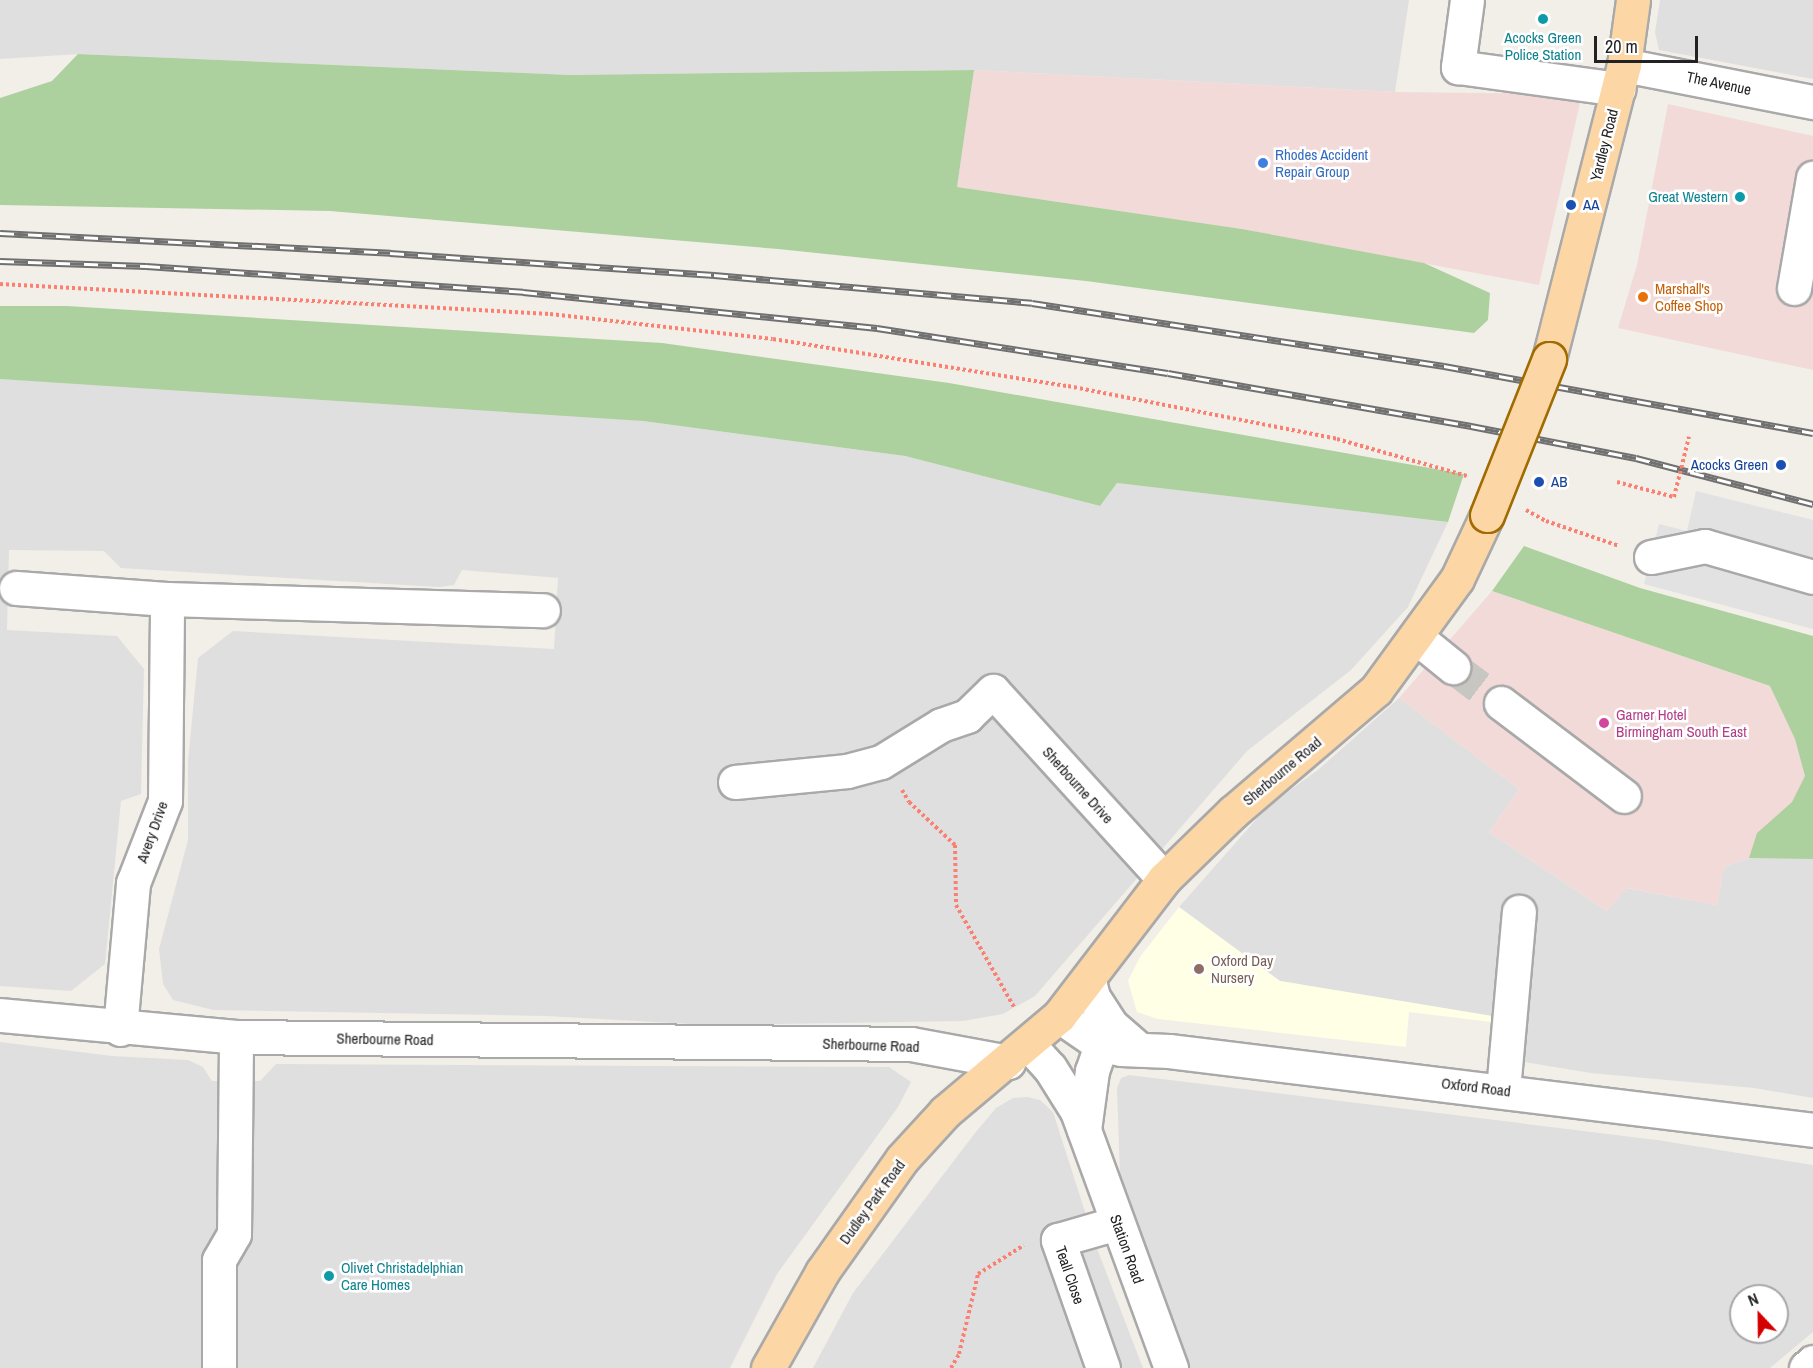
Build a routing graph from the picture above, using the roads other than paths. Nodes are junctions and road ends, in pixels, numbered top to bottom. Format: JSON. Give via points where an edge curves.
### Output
{"nodes":[{"id":1,"x":1467,"y":0,"type":"edge"},
{"id":2,"x":1633,"y":0,"type":"edge"},
{"id":3,"x":1621,"y":77,"type":"junction"},
{"id":4,"x":1813,"y":102,"type":"edge"},
{"id":5,"x":1813,"y":178,"type":"edge"},
{"id":6,"x":1794,"y":288,"type":"dead end"},
{"id":7,"x":1502,"y":510,"type":"joint"},
{"id":8,"x":1651,"y":557,"type":"road end"},
{"id":9,"x":1813,"y":577,"type":"edge"},
{"id":10,"x":16,"y":588,"type":"dead end"},
{"id":11,"x":167,"y":599,"type":"junction"},
{"id":12,"x":543,"y":610,"type":"dead end"},
{"id":13,"x":1416,"y":637,"type":"junction"},
{"id":14,"x":1454,"y":667,"type":"tunnel mouth"},
{"id":15,"x":1501,"y":703,"type":"tunnel mouth"},
{"id":16,"x":735,"y":782,"type":"dead end"},
{"id":17,"x":1624,"y":796,"type":"dead end"},
{"id":18,"x":1164,"y":879,"type":"junction"},
{"id":19,"x":1519,"y":912,"type":"dead end"},
{"id":20,"x":1089,"y":981,"type":"junction"},
{"id":21,"x":0,"y":1015,"type":"edge"},
{"id":22,"x":1059,"y":1016,"type":"junction"},
{"id":23,"x":120,"y":1029,"type":"junction"},
{"id":24,"x":236,"y":1037,"type":"junction"},
{"id":25,"x":1101,"y":1045,"type":"junction"},
{"id":26,"x":1023,"y":1049,"type":"junction"},
{"id":27,"x":1139,"y":1049,"type":"junction"},
{"id":28,"x":1503,"y":1090,"type":"junction"},
{"id":29,"x":1084,"y":1130,"type":"junction"},
{"id":30,"x":1813,"y":1130,"type":"edge"},
{"id":31,"x":1117,"y":1224,"type":"junction"},
{"id":32,"x":1813,"y":1362,"type":"edge"},
{"id":33,"x":220,"y":1368,"type":"edge"},
{"id":34,"x":768,"y":1368,"type":"edge"},
{"id":35,"x":1103,"y":1368,"type":"edge"},
{"id":36,"x":1171,"y":1368,"type":"edge"},
{"id":37,"x":1806,"y":1368,"type":"edge"}],
"edges":[{"from":1,"to":3,"type":"street","name":"The Avenue","via":[[1458,67]]},
{"from":2,"to":3,"type":"main road","name":"Yardley Road"},
{"from":3,"to":4,"type":"street","name":"The Avenue"},
{"from":3,"to":7,"type":"main road","name":"Yardley Road","bridge":true,"via":[[1549,359]]},
{"from":5,"to":6,"type":"street"},
{"from":7,"to":13,"type":"main road","name":"Sherbourne Road"},
{"from":8,"to":9,"type":"street","via":[[1705,546]]},
{"from":10,"to":11,"type":"street"},
{"from":11,"to":12,"type":"street"},
{"from":11,"to":23,"type":"street","name":"Avery Drive","via":[[165,801],[133,883]]},
{"from":13,"to":14,"type":"street"},
{"from":13,"to":18,"type":"main road","name":"Sherbourne Road","via":[[1376,690],[1233,812]]},
{"from":15,"to":17,"type":"street"},
{"from":16,"to":18,"type":"street","name":"Sherbourne Drive","via":[[847,771],[881,762],[941,726],[967,716],[993,691]]},
{"from":18,"to":20,"type":"main road","name":"Sherbourne Road"},
{"from":19,"to":28,"type":"street"},
{"from":20,"to":22,"type":"main road","name":"Sherbourne Road"},
{"from":20,"to":27,"type":"street","via":[[1093,997],[1111,1025]]},
{"from":21,"to":23,"type":"street","name":"Sherbourne Road"},
{"from":22,"to":25,"type":"street","name":"Oxford Road"},
{"from":22,"to":26,"type":"main road","name":"Sherbourne Road"},
{"from":23,"to":24,"type":"street","name":"Sherbourne Road"},
{"from":24,"to":26,"type":"street","name":"Sherbourne Road","via":[[911,1044],[976,1059]]},
{"from":24,"to":33,"type":"street","via":[[234,1234],[219,1260]]},
{"from":25,"to":27,"type":"street","name":"Oxford Road"},
{"from":25,"to":29,"type":"street","name":"Station Road","via":[[1092,1071]]},
{"from":26,"to":29,"type":"street","name":"Station Road","via":[[1050,1068]]},
{"from":26,"to":34,"type":"main road","name":"Dudley Park Road","via":[[945,1112],[902,1159],[822,1272]]},
{"from":27,"to":28,"type":"street","name":"Oxford Road"},
{"from":28,"to":30,"type":"street","name":"Oxford Road"},
{"from":29,"to":31,"type":"street","name":"Station Road"},
{"from":31,"to":35,"type":"street","name":"Teall Close","via":[[1058,1240]]},
{"from":31,"to":36,"type":"street","name":"Station Road"},
{"from":32,"to":37,"type":"street"}]}
